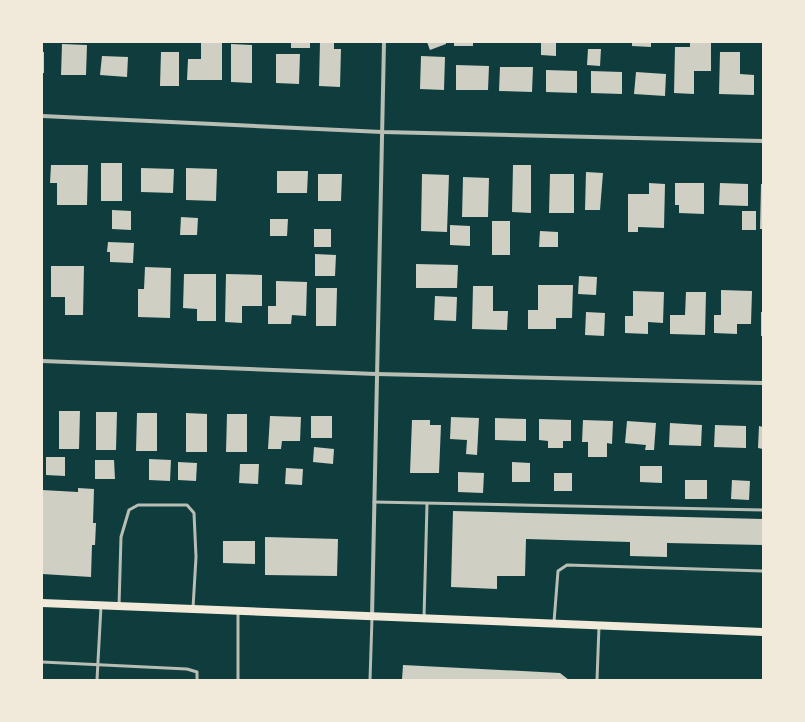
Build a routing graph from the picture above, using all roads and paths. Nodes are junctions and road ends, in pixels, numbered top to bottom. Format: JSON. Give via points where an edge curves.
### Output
{"nodes":[{"id":1,"x":384,"y":42,"type":"edge"},
{"id":2,"x":42,"y":116,"type":"edge"},
{"id":3,"x":382,"y":132,"type":"junction"},
{"id":4,"x":763,"y":141,"type":"edge"},
{"id":5,"x":42,"y":361,"type":"edge"},
{"id":6,"x":376,"y":374,"type":"junction"},
{"id":7,"x":763,"y":383,"type":"edge"},
{"id":8,"x":374,"y":502,"type":"junction"},
{"id":9,"x":427,"y":504,"type":"junction"},
{"id":10,"x":763,"y":510,"type":"edge"},
{"id":11,"x":763,"y":571,"type":"edge"},
{"id":12,"x":42,"y":603,"type":"edge"},
{"id":13,"x":101,"y":606,"type":"junction"},
{"id":14,"x":119,"y":607,"type":"junction"},
{"id":15,"x":193,"y":610,"type":"junction"},
{"id":16,"x":238,"y":612,"type":"junction"},
{"id":17,"x":372,"y":618,"type":"junction"},
{"id":18,"x":424,"y":620,"type":"junction"},
{"id":19,"x":554,"y":625,"type":"junction"},
{"id":20,"x":599,"y":626,"type":"junction"},
{"id":21,"x":763,"y":632,"type":"edge"},
{"id":22,"x":42,"y":662,"type":"edge"},
{"id":23,"x":98,"y":665,"type":"junction"},
{"id":24,"x":97,"y":680,"type":"edge"},
{"id":25,"x":197,"y":680,"type":"edge"},
{"id":26,"x":238,"y":680,"type":"edge"},
{"id":27,"x":370,"y":680,"type":"edge"},
{"id":28,"x":597,"y":680,"type":"edge"}],
"edges":[{"from":1,"to":3,"type":"street"},
{"from":2,"to":3,"type":"street"},
{"from":3,"to":4,"type":"street"},
{"from":3,"to":6,"type":"street"},
{"from":5,"to":6,"type":"street"},
{"from":6,"to":7,"type":"street"},
{"from":6,"to":8,"type":"street"},
{"from":8,"to":9,"type":"lane"},
{"from":8,"to":17,"type":"street"},
{"from":9,"to":10,"type":"lane"},
{"from":9,"to":18,"type":"lane"},
{"from":11,"to":19,"type":"lane","via":[[566,565],[558,571]]},
{"from":12,"to":13,"type":"main road"},
{"from":13,"to":14,"type":"main road"},
{"from":13,"to":23,"type":"lane"},
{"from":14,"to":15,"type":"main road"},
{"from":14,"to":15,"type":"lane","via":[[121,537],[129,510],[138,505],[187,505],[194,513],[196,557]]},
{"from":15,"to":16,"type":"main road"},
{"from":16,"to":17,"type":"main road"},
{"from":16,"to":26,"type":"lane"},
{"from":17,"to":18,"type":"main road"},
{"from":17,"to":27,"type":"lane"},
{"from":18,"to":19,"type":"main road"},
{"from":19,"to":20,"type":"main road"},
{"from":20,"to":21,"type":"main road"},
{"from":20,"to":28,"type":"lane"},
{"from":22,"to":23,"type":"lane"},
{"from":23,"to":24,"type":"lane"},
{"from":23,"to":25,"type":"lane","via":[[187,669],[197,672]]}]}
